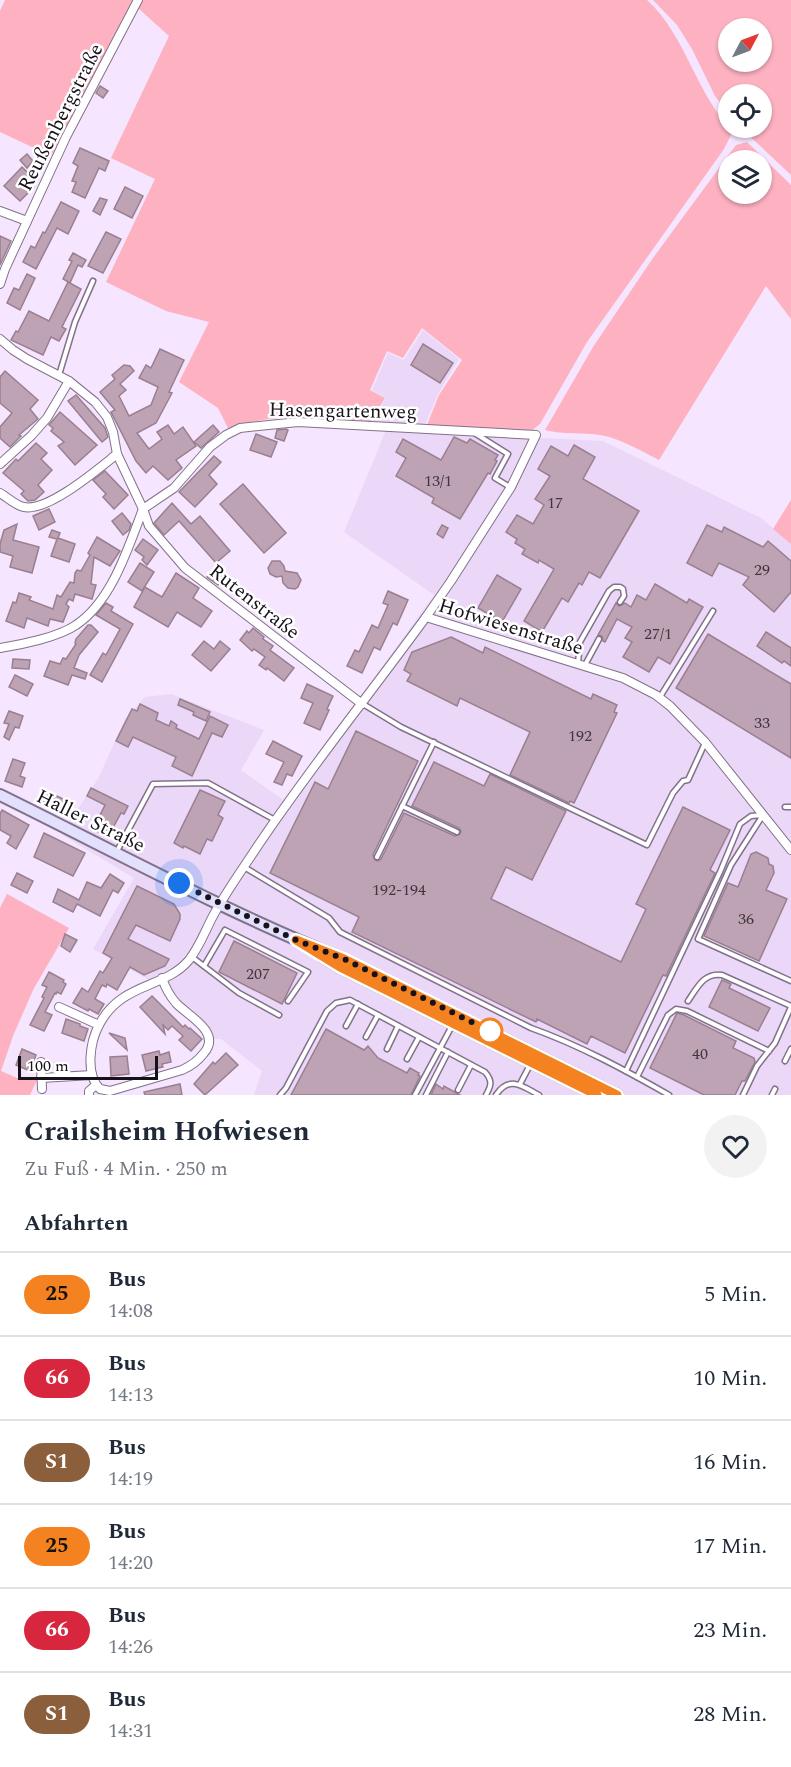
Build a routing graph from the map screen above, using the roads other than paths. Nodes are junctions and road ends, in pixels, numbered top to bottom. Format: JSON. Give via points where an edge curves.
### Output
{"nodes":[{"id":1,"x":138,"y":0,"type":"edge"},
{"id":2,"x":0,"y":211,"type":"edge"},
{"id":3,"x":27,"y":221,"type":"junction"},
{"id":4,"x":93,"y":281,"type":"dead end"},
{"id":5,"x":0,"y":284,"type":"edge"},
{"id":6,"x":0,"y":339,"type":"edge"},
{"id":7,"x":58,"y":375,"type":"junction"},
{"id":8,"x":69,"y":381,"type":"junction"},
{"id":9,"x":472,"y":431,"type":"junction"},
{"id":10,"x":117,"y":454,"type":"junction"},
{"id":11,"x":0,"y":464,"type":"edge"},
{"id":12,"x":511,"y":487,"type":"junction"},
{"id":13,"x":0,"y":493,"type":"edge"},
{"id":14,"x":143,"y":509,"type":"junction"},
{"id":15,"x":620,"y":602,"type":"dead end"},
{"id":16,"x":713,"y":611,"type":"dead end"},
{"id":17,"x":426,"y":617,"type":"junction"},
{"id":18,"x":599,"y":639,"type":"dead end"},
{"id":19,"x":0,"y":648,"type":"edge"},
{"id":20,"x":581,"y":664,"type":"junction"},
{"id":21,"x":659,"y":698,"type":"junction"},
{"id":22,"x":362,"y":704,"type":"junction"},
{"id":23,"x":434,"y":742,"type":"junction"},
{"id":24,"x":705,"y":742,"type":"junction"},
{"id":25,"x":0,"y":795,"type":"edge"},
{"id":26,"x":402,"y":806,"type":"junction"},
{"id":27,"x":785,"y":807,"type":"dead end"},
{"id":28,"x":791,"y":807,"type":"edge"},
{"id":29,"x":764,"y":815,"type":"junction"},
{"id":30,"x":275,"y":820,"type":"junction"},
{"id":31,"x":457,"y":832,"type":"dead end"},
{"id":32,"x":789,"y":844,"type":"edge"},
{"id":33,"x":117,"y":852,"type":"junction"},
{"id":34,"x":377,"y":857,"type":"dead end"},
{"id":35,"x":244,"y":867,"type":"junction"},
{"id":36,"x":220,"y":904,"type":"junction"},
{"id":37,"x":191,"y":957,"type":"junction"},
{"id":38,"x":204,"y":966,"type":"junction"},
{"id":39,"x":162,"y":978,"type":"junction"},
{"id":40,"x":791,"y":981,"type":"edge"},
{"id":41,"x":288,"y":1001,"type":"dead end"},
{"id":42,"x":688,"y":1001,"type":"dead end"},
{"id":43,"x":358,"y":1004,"type":"junction"},
{"id":44,"x":59,"y":1007,"type":"dead end"},
{"id":45,"x":791,"y":1008,"type":"edge"},
{"id":46,"x":279,"y":1015,"type":"dead end"},
{"id":47,"x":378,"y":1015,"type":"junction"},
{"id":48,"x":455,"y":1019,"type":"junction"},
{"id":49,"x":99,"y":1025,"type":"junction"},
{"id":50,"x":346,"y":1026,"type":"dead end"},
{"id":51,"x":398,"y":1026,"type":"junction"},
{"id":52,"x":366,"y":1037,"type":"dead end"},
{"id":53,"x":419,"y":1037,"type":"junction"},
{"id":54,"x":439,"y":1048,"type":"junction"},
{"id":55,"x":387,"y":1049,"type":"dead end"},
{"id":56,"x":791,"y":1049,"type":"edge"},
{"id":57,"x":769,"y":1051,"type":"junction"},
{"id":58,"x":448,"y":1052,"type":"junction"},
{"id":59,"x":533,"y":1058,"type":"junction"},
{"id":60,"x":407,"y":1059,"type":"dead end"},
{"id":61,"x":786,"y":1061,"type":"dead end"},
{"id":62,"x":41,"y":1062,"type":"dead end"},
{"id":63,"x":471,"y":1065,"type":"junction"},
{"id":64,"x":626,"y":1071,"type":"junction"},
{"id":65,"x":92,"y":1075,"type":"junction"},
{"id":66,"x":637,"y":1077,"type":"junction"},
{"id":67,"x":41,"y":1078,"type":"junction"},
{"id":68,"x":520,"y":1084,"type":"junction"},
{"id":69,"x":96,"y":1085,"type":"junction"},
{"id":70,"x":42,"y":1089,"type":"dead end"},
{"id":71,"x":775,"y":1089,"type":"dead end"},
{"id":72,"x":458,"y":1090,"type":"dead end"},
{"id":73,"x":89,"y":1095,"type":"edge"},
{"id":74,"x":280,"y":1095,"type":"edge"},
{"id":75,"x":415,"y":1095,"type":"edge"},
{"id":76,"x":426,"y":1095,"type":"edge"},
{"id":77,"x":486,"y":1095,"type":"edge"},
{"id":78,"x":496,"y":1095,"type":"edge"},
{"id":79,"x":538,"y":1095,"type":"edge"},
{"id":80,"x":597,"y":1095,"type":"edge"},
{"id":81,"x":617,"y":1095,"type":"edge"},
{"id":82,"x":669,"y":1095,"type":"edge"},
{"id":83,"x":743,"y":1095,"type":"edge"},
{"id":84,"x":772,"y":1095,"type":"edge"}],
"edges":[{"from":1,"to":3,"type":"street","name":"Reußenbergstraße"},
{"from":2,"to":3,"type":"street"},
{"from":3,"to":5,"type":"street","name":"Reußenbergstraße"},
{"from":4,"to":7,"type":"lane"},
{"from":6,"to":7,"type":"street"},
{"from":7,"to":8,"type":"street"},
{"from":8,"to":10,"type":"street","via":[[80,387],[107,417]]},
{"from":8,"to":11,"type":"street","via":[[47,418]]},
{"from":9,"to":12,"type":"lane","via":[[508,454],[495,478]]},
{"from":9,"to":12,"type":"street","name":"Hasengartenweg","via":[[536,435]]},
{"from":9,"to":14,"type":"street","name":"Hasengartenweg","via":[[298,422],[240,428],[210,447],[174,488]]},
{"from":10,"to":13,"type":"street","via":[[74,487],[35,507],[23,507]]},
{"from":10,"to":14,"type":"street"},
{"from":12,"to":17,"type":"street"},
{"from":14,"to":19,"type":"street","via":[[123,560],[91,612],[64,632]]},
{"from":14,"to":22,"type":"street","name":"Rutenstraße","via":[[149,526],[185,568]]},
{"from":15,"to":20,"type":"lane","via":[[624,593],[620,587],[614,587],[580,642]]},
{"from":16,"to":21,"type":"lane"},
{"from":17,"to":20,"type":"street","name":"Hofwiesenstraße"},
{"from":17,"to":22,"type":"street","name":"Hofwiesenstraße"},
{"from":18,"to":20,"type":"lane"},
{"from":20,"to":21,"type":"street","name":"Hofwiesenstraße","via":[[623,678]]},
{"from":21,"to":24,"type":"street","name":"Hofwiesenstraße"},
{"from":22,"to":23,"type":"lane"},
{"from":22,"to":30,"type":"street","name":"Hofwiesenstraße"},
{"from":23,"to":24,"type":"lane","via":[[647,845],[674,793],[688,780]]},
{"from":23,"to":26,"type":"lane"},
{"from":24,"to":29,"type":"street","name":"Hofwiesenstraße"},
{"from":25,"to":33,"type":"main road","name":"Haller Straße"},
{"from":26,"to":31,"type":"lane"},
{"from":26,"to":34,"type":"lane"},
{"from":27,"to":28,"type":"lane"},
{"from":29,"to":32,"type":"street","name":"Hofwiesenstraße"},
{"from":29,"to":40,"type":"lane","via":[[731,865],[698,939]]},
{"from":29,"to":64,"type":"lane","via":[[751,816],[740,824]]},
{"from":30,"to":33,"type":"lane","via":[[208,783],[153,784]]},
{"from":30,"to":35,"type":"street","name":"Hofwiesenstraße"},
{"from":33,"to":36,"type":"main road","name":"Haller Straße"},
{"from":35,"to":36,"type":"street","name":"Hofwiesenstraße"},
{"from":35,"to":64,"type":"lane","via":[[329,918],[340,932]]},
{"from":36,"to":37,"type":"street","name":"Hofwiesenstraße"},
{"from":36,"to":48,"type":"main road","name":"Haller Straße","via":[[296,940],[340,967]]},
{"from":37,"to":38,"type":"lane"},
{"from":37,"to":39,"type":"street"},
{"from":38,"to":41,"type":"lane","via":[[225,930],[308,972]]},
{"from":38,"to":46,"type":"lane","via":[[238,993]]},
{"from":39,"to":49,"type":"street","via":[[121,998]]},
{"from":39,"to":69,"type":"street","via":[[176,1004],[208,1032],[207,1050],[182,1070],[110,1091]]},
{"from":42,"to":45,"type":"lane","via":[[701,982],[716,974]]},
{"from":43,"to":47,"type":"lane"},
{"from":43,"to":50,"type":"lane"},
{"from":43,"to":74,"type":"lane","via":[[343,1000],[331,1006]]},
{"from":44,"to":49,"type":"street"},
{"from":45,"to":57,"type":"lane"},
{"from":47,"to":51,"type":"lane"},
{"from":47,"to":52,"type":"lane"},
{"from":48,"to":54,"type":"lane"},
{"from":48,"to":59,"type":"main road","name":"Haller Straße"},
{"from":49,"to":65,"type":"street","via":[[92,1047]]},
{"from":51,"to":53,"type":"lane"},
{"from":51,"to":55,"type":"lane"},
{"from":53,"to":54,"type":"lane"},
{"from":53,"to":60,"type":"lane"},
{"from":54,"to":58,"type":"lane"},
{"from":54,"to":75,"type":"lane"},
{"from":56,"to":61,"type":"lane"},
{"from":57,"to":66,"type":"lane","via":[[676,1009],[668,1015]]},
{"from":57,"to":83,"type":"lane"},
{"from":58,"to":63,"type":"lane"},
{"from":58,"to":76,"type":"lane"},
{"from":59,"to":68,"type":"lane"},
{"from":59,"to":80,"type":"main road","name":"Haller Straße"},
{"from":59,"to":81,"type":"main road","name":"Haller Straße"},
{"from":62,"to":67,"type":"street"},
{"from":63,"to":72,"type":"lane"},
{"from":63,"to":77,"type":"lane","via":[[489,1077],[491,1086]]},
{"from":64,"to":66,"type":"lane"},
{"from":65,"to":67,"type":"street"},
{"from":65,"to":69,"type":"street"},
{"from":66,"to":82,"type":"lane"},
{"from":67,"to":70,"type":"street"},
{"from":68,"to":78,"type":"lane","via":[[507,1085]]},
{"from":68,"to":79,"type":"lane"},
{"from":69,"to":73,"type":"street"},
{"from":71,"to":84,"type":"lane"}]}
